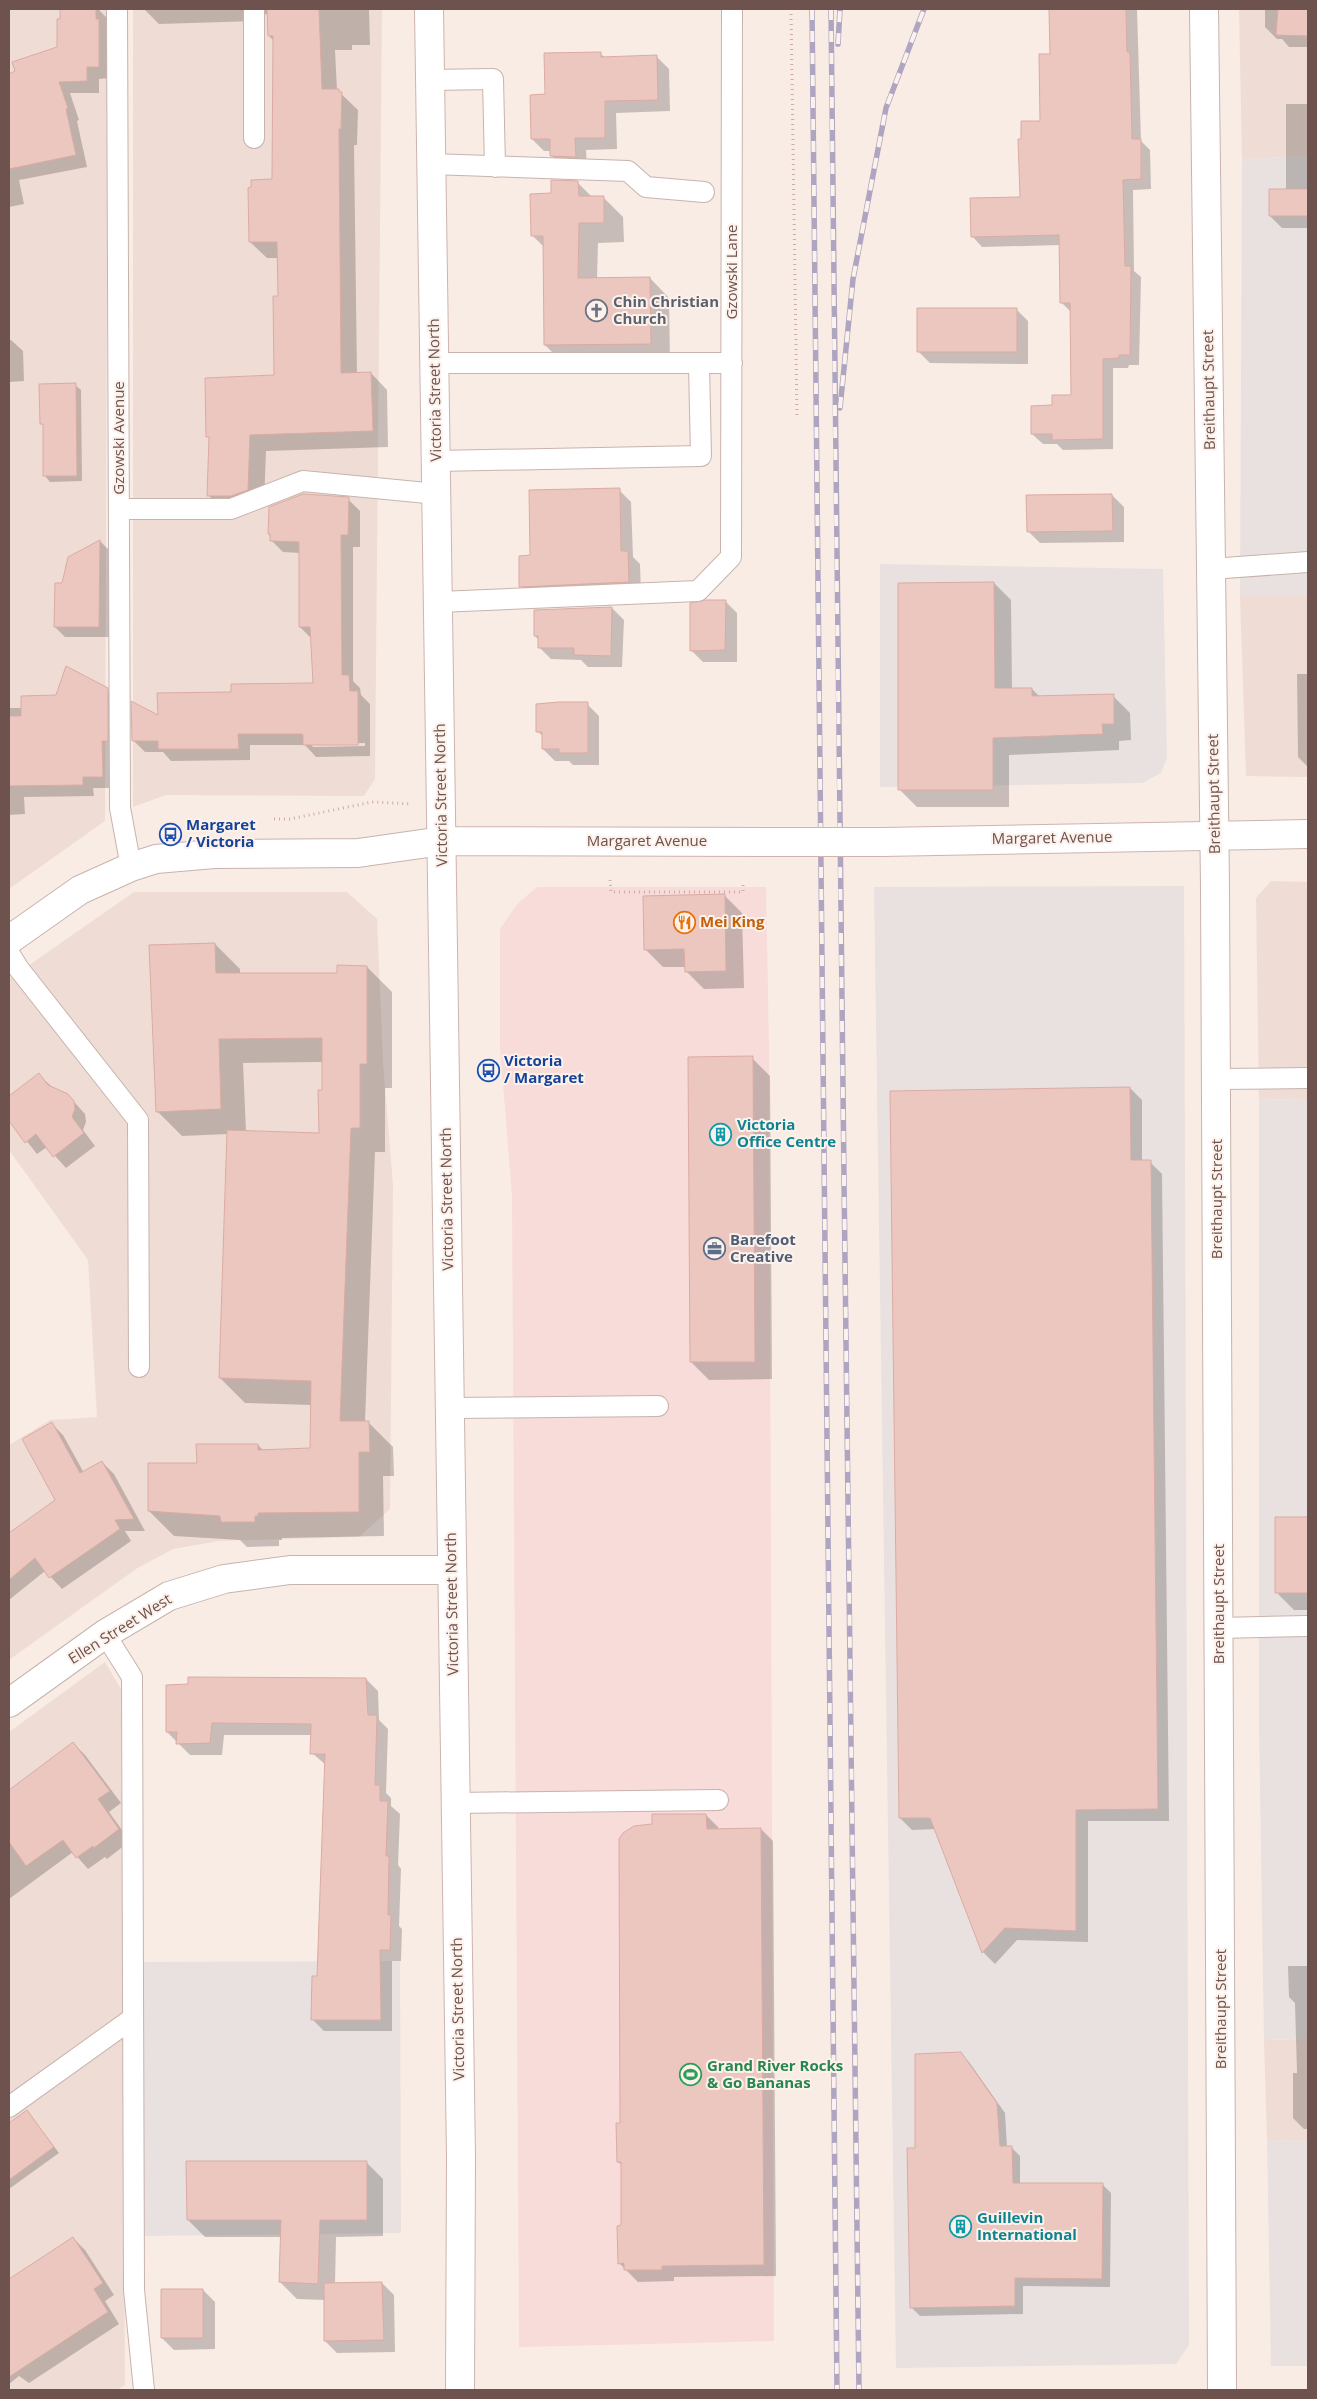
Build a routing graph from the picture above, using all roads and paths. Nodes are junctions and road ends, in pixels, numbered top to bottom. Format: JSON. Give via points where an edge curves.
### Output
{"nodes":[{"id":1,"x":117,"y":9,"type":"edge"},
{"id":2,"x":254,"y":9,"type":"edge"},
{"id":3,"x":429,"y":9,"type":"edge"},
{"id":4,"x":732,"y":9,"type":"edge"},
{"id":5,"x":791,"y":9,"type":"edge"},
{"id":6,"x":1204,"y":9,"type":"edge"},
{"id":7,"x":430,"y":80,"type":"junction"},
{"id":8,"x":254,"y":138,"type":"dead end"},
{"id":9,"x":431,"y":164,"type":"junction"},
{"id":10,"x":495,"y":167,"type":"junction"},
{"id":11,"x":704,"y":192,"type":"dead end"},
{"id":12,"x":434,"y":363,"type":"junction"},
{"id":13,"x":732,"y":363,"type":"junction"},
{"id":14,"x":699,"y":364,"type":"junction"},
{"id":15,"x":797,"y":418,"type":"dead end"},
{"id":16,"x":436,"y":461,"type":"junction"},
{"id":17,"x":437,"y":494,"type":"junction"},
{"id":18,"x":119,"y":509,"type":"junction"},
{"id":19,"x":1308,"y":562,"type":"edge"},
{"id":20,"x":1210,"y":569,"type":"junction"},
{"id":21,"x":438,"y":602,"type":"junction"},
{"id":22,"x":1308,"y":834,"type":"edge"},
{"id":23,"x":1214,"y":835,"type":"junction"},
{"id":24,"x":442,"y":841,"type":"junction"},
{"id":25,"x":131,"y":867,"type":"junction"},
{"id":26,"x":610,"y":880,"type":"dead end"},
{"id":27,"x":743,"y":883,"type":"dead end"},
{"id":28,"x":9,"y":940,"type":"edge"},
{"id":29,"x":9,"y":953,"type":"edge"},
{"id":30,"x":1308,"y":1078,"type":"edge"},
{"id":31,"x":1216,"y":1079,"type":"junction"},
{"id":32,"x":139,"y":1367,"type":"dead end"},
{"id":33,"x":658,"y":1406,"type":"dead end"},
{"id":34,"x":450,"y":1408,"type":"junction"},
{"id":35,"x":452,"y":1570,"type":"junction"},
{"id":36,"x":1308,"y":1626,"type":"edge"},
{"id":37,"x":1219,"y":1628,"type":"junction"},
{"id":38,"x":105,"y":1634,"type":"junction"},
{"id":39,"x":9,"y":1703,"type":"edge"},
{"id":40,"x":718,"y":1800,"type":"dead end"},
{"id":41,"x":454,"y":1804,"type":"junction"},
{"id":42,"x":133,"y":2018,"type":"junction"},
{"id":43,"x":9,"y":2107,"type":"edge"},
{"id":44,"x":144,"y":2390,"type":"edge"},
{"id":45,"x":460,"y":2390,"type":"edge"},
{"id":46,"x":1222,"y":2390,"type":"edge"}],
"edges":[{"from":1,"to":18,"type":"lane","name":"Gzowski Avenue"},
{"from":2,"to":8,"type":"lane"},
{"from":3,"to":7,"type":"street","name":"Victoria Street North"},
{"from":4,"to":13,"type":"lane","name":"Gzowski Lane"},
{"from":5,"to":15,"type":"path"},
{"from":6,"to":20,"type":"street","name":"Breithaupt Street"},
{"from":7,"to":9,"type":"street","name":"Victoria Street North"},
{"from":7,"to":10,"type":"lane","via":[[493,79]]},
{"from":9,"to":10,"type":"lane"},
{"from":9,"to":12,"type":"street","name":"Victoria Street North"},
{"from":10,"to":11,"type":"lane","via":[[628,171],[646,187]]},
{"from":12,"to":14,"type":"lane"},
{"from":12,"to":16,"type":"street","name":"Victoria Street North"},
{"from":13,"to":14,"type":"lane"},
{"from":13,"to":21,"type":"lane","name":"Gzowski Lane","via":[[731,557],[698,591]]},
{"from":14,"to":16,"type":"lane","via":[[701,456]]},
{"from":16,"to":17,"type":"street","name":"Victoria Street North"},
{"from":17,"to":18,"type":"lane","via":[[303,482],[231,508]]},
{"from":17,"to":21,"type":"street","name":"Victoria Street North"},
{"from":18,"to":25,"type":"lane","name":"Gzowski Avenue","via":[[120,808]]},
{"from":19,"to":20,"type":"lane"},
{"from":20,"to":23,"type":"street","name":"Breithaupt Street"},
{"from":21,"to":24,"type":"street","name":"Victoria Street North"},
{"from":22,"to":23,"type":"street","name":"Margaret Avenue"},
{"from":23,"to":24,"type":"street","name":"Margaret Avenue","bridge":true,"via":[[882,842]]},
{"from":23,"to":31,"type":"street","name":"Breithaupt Street"},
{"from":24,"to":25,"type":"street","name":"Margaret Avenue","via":[[358,853],[214,854],[156,858]]},
{"from":24,"to":34,"type":"street","name":"Victoria Street North"},
{"from":25,"to":28,"type":"street","name":"Margaret Avenue","via":[[80,890]]},
{"from":26,"to":27,"type":"path","via":[[611,892],[743,892]]},
{"from":29,"to":32,"type":"lane","via":[[138,1120]]},
{"from":30,"to":31,"type":"lane"},
{"from":31,"to":37,"type":"street","name":"Breithaupt Street"},
{"from":33,"to":34,"type":"lane"},
{"from":34,"to":35,"type":"street","name":"Victoria Street North"},
{"from":35,"to":38,"type":"street","name":"Ellen Street West","via":[[290,1570],[224,1579],[169,1596]]},
{"from":35,"to":41,"type":"street","name":"Victoria Street North"},
{"from":36,"to":37,"type":"lane"},
{"from":37,"to":46,"type":"street","name":"Breithaupt Street"},
{"from":38,"to":39,"type":"street","name":"Ellen Street West"},
{"from":38,"to":42,"type":"lane","via":[[132,1678]]},
{"from":40,"to":41,"type":"lane"},
{"from":41,"to":45,"type":"street","name":"Victoria Street North","via":[[461,2156]]},
{"from":42,"to":43,"type":"lane"},
{"from":42,"to":44,"type":"lane","via":[[134,2290]]}]}
